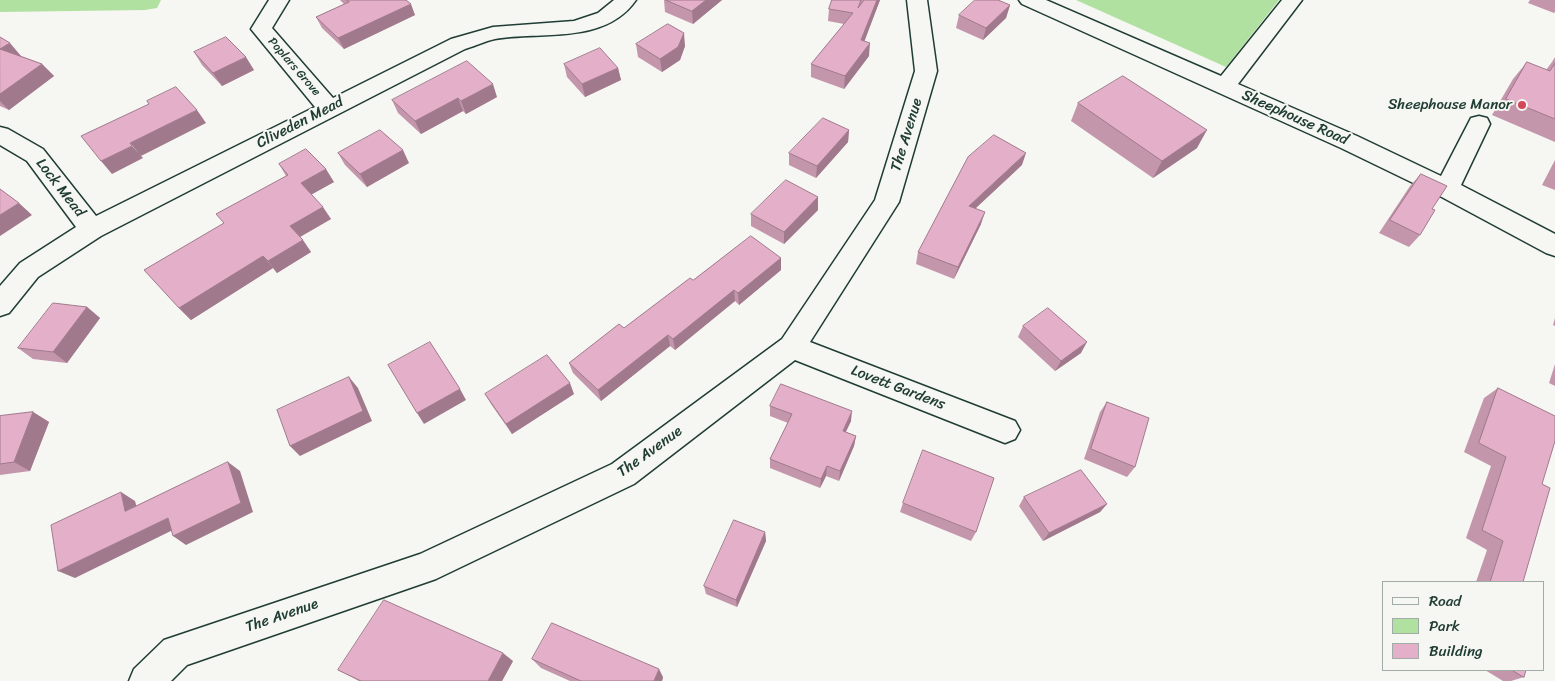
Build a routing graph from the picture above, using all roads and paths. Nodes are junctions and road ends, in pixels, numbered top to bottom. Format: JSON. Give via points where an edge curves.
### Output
{"nodes":[{"id":1,"x":279,"y":0,"type":"edge"},
{"id":2,"x":626,"y":0,"type":"edge"},
{"id":3,"x":917,"y":0,"type":"edge"},
{"id":4,"x":1030,"y":0,"type":"edge"},
{"id":5,"x":1292,"y":0,"type":"edge"},
{"id":6,"x":1224,"y":87,"type":"junction"},
{"id":7,"x":329,"y":108,"type":"junction"},
{"id":8,"x":1479,"y":124,"type":"dead end"},
{"id":9,"x":0,"y":135,"type":"edge"},
{"id":10,"x":1447,"y":189,"type":"junction"},
{"id":11,"x":92,"y":228,"type":"junction"},
{"id":12,"x":1555,"y":246,"type":"edge"},
{"id":13,"x":0,"y":305,"type":"edge"},
{"id":14,"x":792,"y":346,"type":"junction"},
{"id":15,"x":1005,"y":430,"type":"dead end"},
{"id":16,"x":146,"y":681,"type":"edge"}],
"edges":[{"from":1,"to":7,"type":"street","name":"Poplars Grove","via":[[261,29]]},
{"from":2,"to":7,"type":"street","name":"Cliveden Mead","via":[[604,16],[576,27],[493,33],[458,44]]},
{"from":3,"to":14,"type":"street","name":"The Avenue","via":[[926,71],[887,202]]},
{"from":4,"to":6,"type":"street","name":"Sheephouse Road"},
{"from":5,"to":6,"type":"street"},
{"from":6,"to":10,"type":"street","name":"Sheephouse Road"},
{"from":7,"to":11,"type":"street","name":"Cliveden Mead"},
{"from":8,"to":10,"type":"street"},
{"from":9,"to":11,"type":"street","name":"Lock Mead","via":[[35,155]]},
{"from":10,"to":12,"type":"street","name":"Sheephouse Road"},
{"from":11,"to":13,"type":"street","name":"Cliveden Mead","via":[[29,270]]},
{"from":14,"to":15,"type":"street","name":"Lovett Gardens"},
{"from":14,"to":16,"type":"street","name":"The Avenue","via":[[623,474],[425,568],[176,652]]}]}
